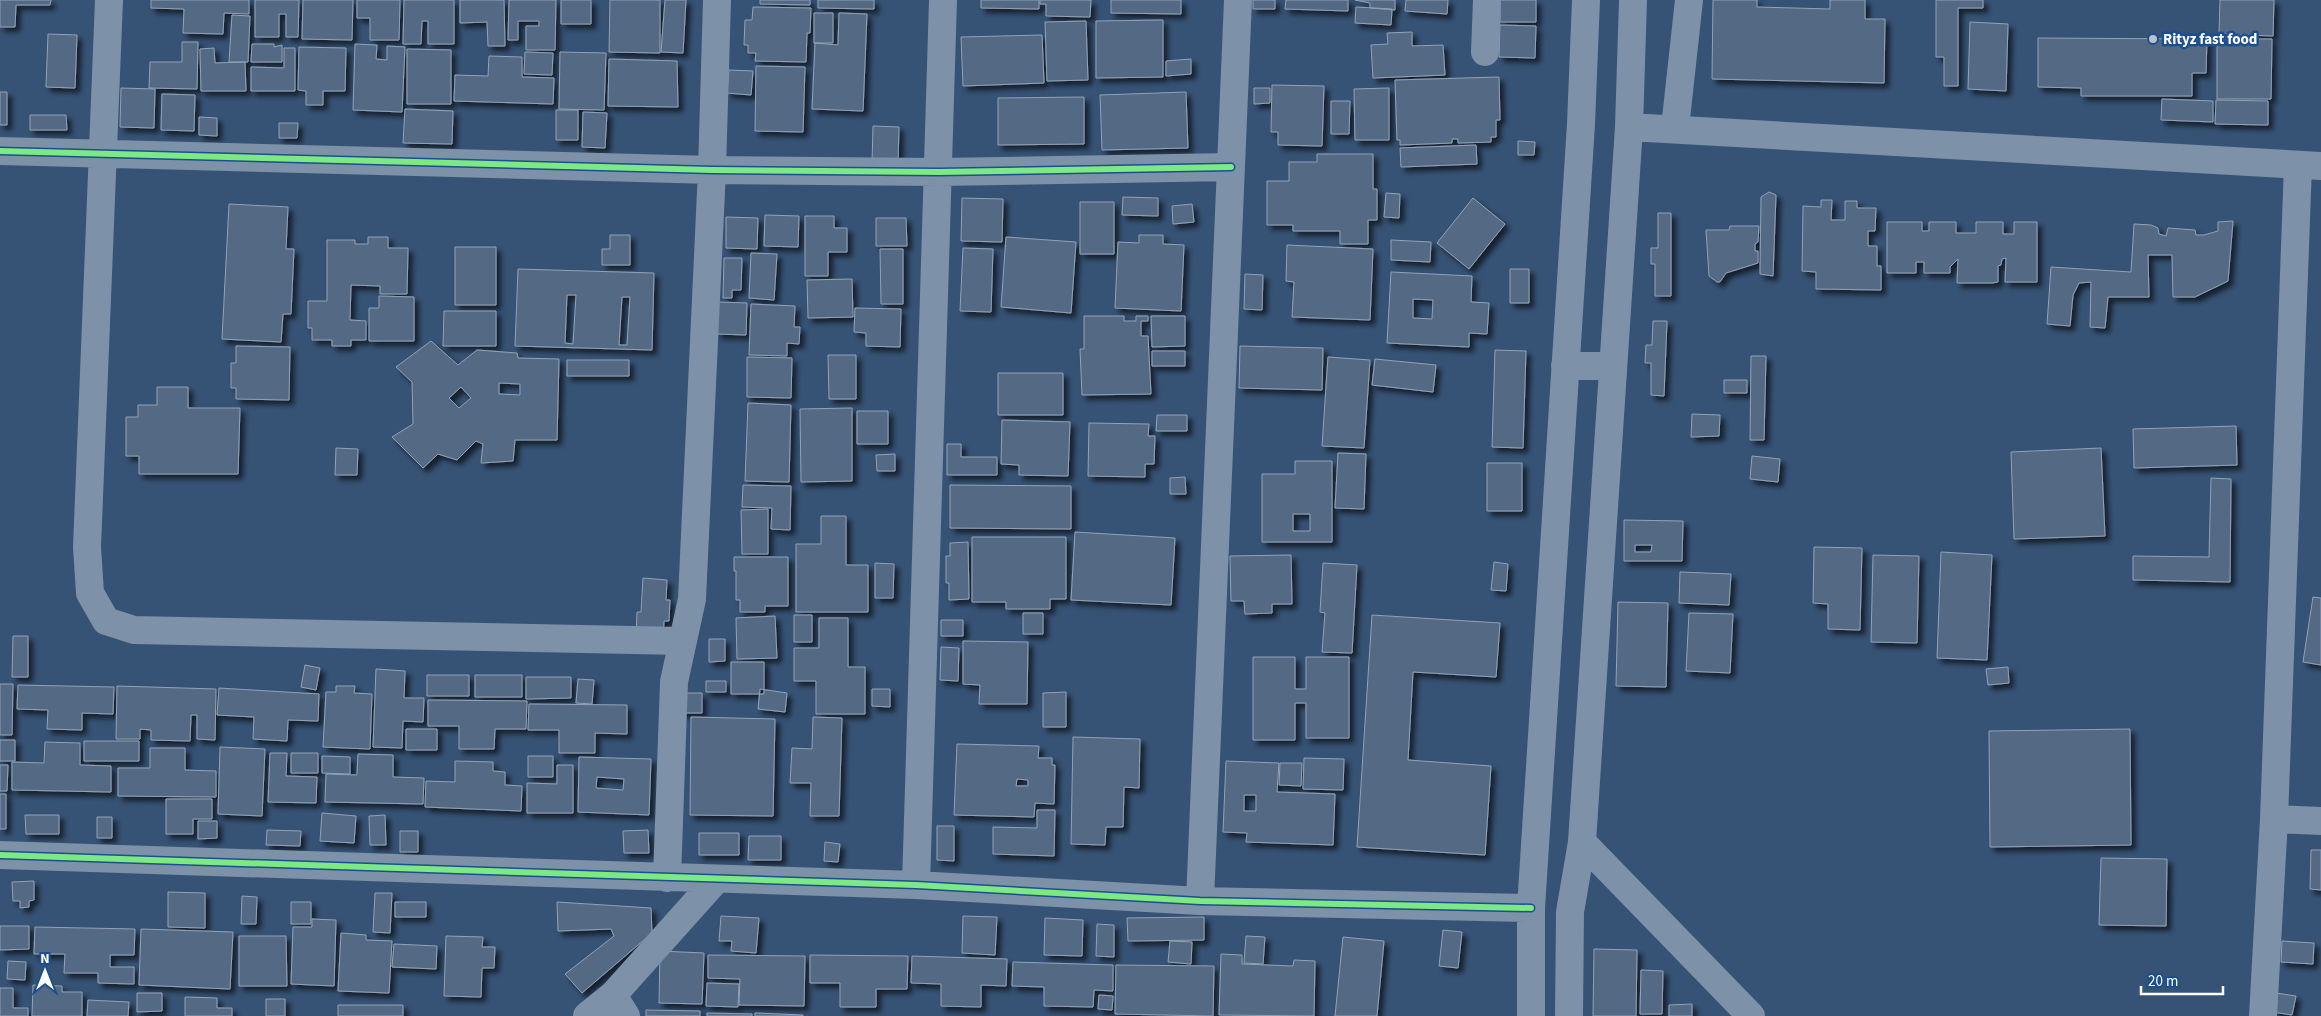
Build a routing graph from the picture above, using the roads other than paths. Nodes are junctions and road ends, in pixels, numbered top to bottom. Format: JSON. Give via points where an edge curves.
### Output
{"nodes":[{"id":1,"x":109,"y":0,"type":"edge"},
{"id":2,"x":716,"y":0,"type":"edge"},
{"id":3,"x":943,"y":0,"type":"edge"},
{"id":4,"x":1238,"y":0,"type":"edge"},
{"id":5,"x":1487,"y":0,"type":"edge"},
{"id":6,"x":1586,"y":0,"type":"edge"},
{"id":7,"x":1633,"y":0,"type":"edge"},
{"id":8,"x":1689,"y":0,"type":"edge"},
{"id":9,"x":1485,"y":52,"type":"dead end"},
{"id":10,"x":1629,"y":127,"type":"junction"},
{"id":11,"x":1675,"y":128,"type":"junction"},
{"id":12,"x":0,"y":151,"type":"edge"},
{"id":13,"x":102,"y":154,"type":"junction"},
{"id":14,"x":2310,"y":165,"type":"edge"},
{"id":15,"x":1231,"y":167,"type":"junction"},
{"id":16,"x":712,"y":170,"type":"junction"},
{"id":17,"x":939,"y":172,"type":"junction"},
{"id":18,"x":1565,"y":366,"type":"junction"},
{"id":19,"x":1613,"y":366,"type":"junction"},
{"id":20,"x":682,"y":641,"type":"junction"},
{"id":21,"x":2274,"y":819,"type":"junction"},
{"id":22,"x":2321,"y":821,"type":"edge"},
{"id":23,"x":1582,"y":842,"type":"junction"},
{"id":24,"x":0,"y":855,"type":"edge"},
{"id":25,"x":667,"y":878,"type":"junction"},
{"id":26,"x":716,"y":880,"type":"junction"},
{"id":27,"x":916,"y":885,"type":"junction"},
{"id":28,"x":1200,"y":901,"type":"junction"},
{"id":29,"x":1531,"y":908,"type":"junction"},
{"id":30,"x":619,"y":1006,"type":"edge"},
{"id":31,"x":587,"y":1016,"type":"edge"},
{"id":32,"x":1532,"y":1016,"type":"edge"},
{"id":33,"x":1569,"y":1016,"type":"edge"},
{"id":34,"x":1751,"y":1016,"type":"edge"},
{"id":35,"x":2263,"y":1016,"type":"edge"}],
"edges":[{"from":1,"to":13,"type":"street"},
{"from":2,"to":16,"type":"street"},
{"from":3,"to":17,"type":"street"},
{"from":4,"to":15,"type":"street"},
{"from":5,"to":9,"type":"street"},
{"from":6,"to":18,"type":"street"},
{"from":7,"to":10,"type":"street"},
{"from":8,"to":11,"type":"street"},
{"from":10,"to":11,"type":"street"},
{"from":10,"to":19,"type":"street"},
{"from":11,"to":14,"type":"street"},
{"from":12,"to":13,"type":"street"},
{"from":13,"to":16,"type":"street"},
{"from":13,"to":20,"type":"street","via":[[87,547],[90,593],[106,621],[134,630]]},
{"from":14,"to":21,"type":"street"},
{"from":15,"to":17,"type":"street"},
{"from":15,"to":28,"type":"street"},
{"from":16,"to":17,"type":"street"},
{"from":16,"to":20,"type":"street","via":[[692,599]]},
{"from":17,"to":27,"type":"street"},
{"from":18,"to":19,"type":"street"},
{"from":18,"to":29,"type":"street"},
{"from":19,"to":23,"type":"street"},
{"from":20,"to":25,"type":"street","via":[[674,682]]},
{"from":21,"to":22,"type":"street"},
{"from":21,"to":35,"type":"street"},
{"from":23,"to":33,"type":"street","via":[[1570,912]]},
{"from":23,"to":34,"type":"street"},
{"from":24,"to":25,"type":"street"},
{"from":25,"to":26,"type":"street"},
{"from":26,"to":27,"type":"street"},
{"from":26,"to":30,"type":"street"},
{"from":27,"to":28,"type":"street"},
{"from":28,"to":29,"type":"street"},
{"from":29,"to":32,"type":"street"},
{"from":30,"to":31,"type":"street"}]}
